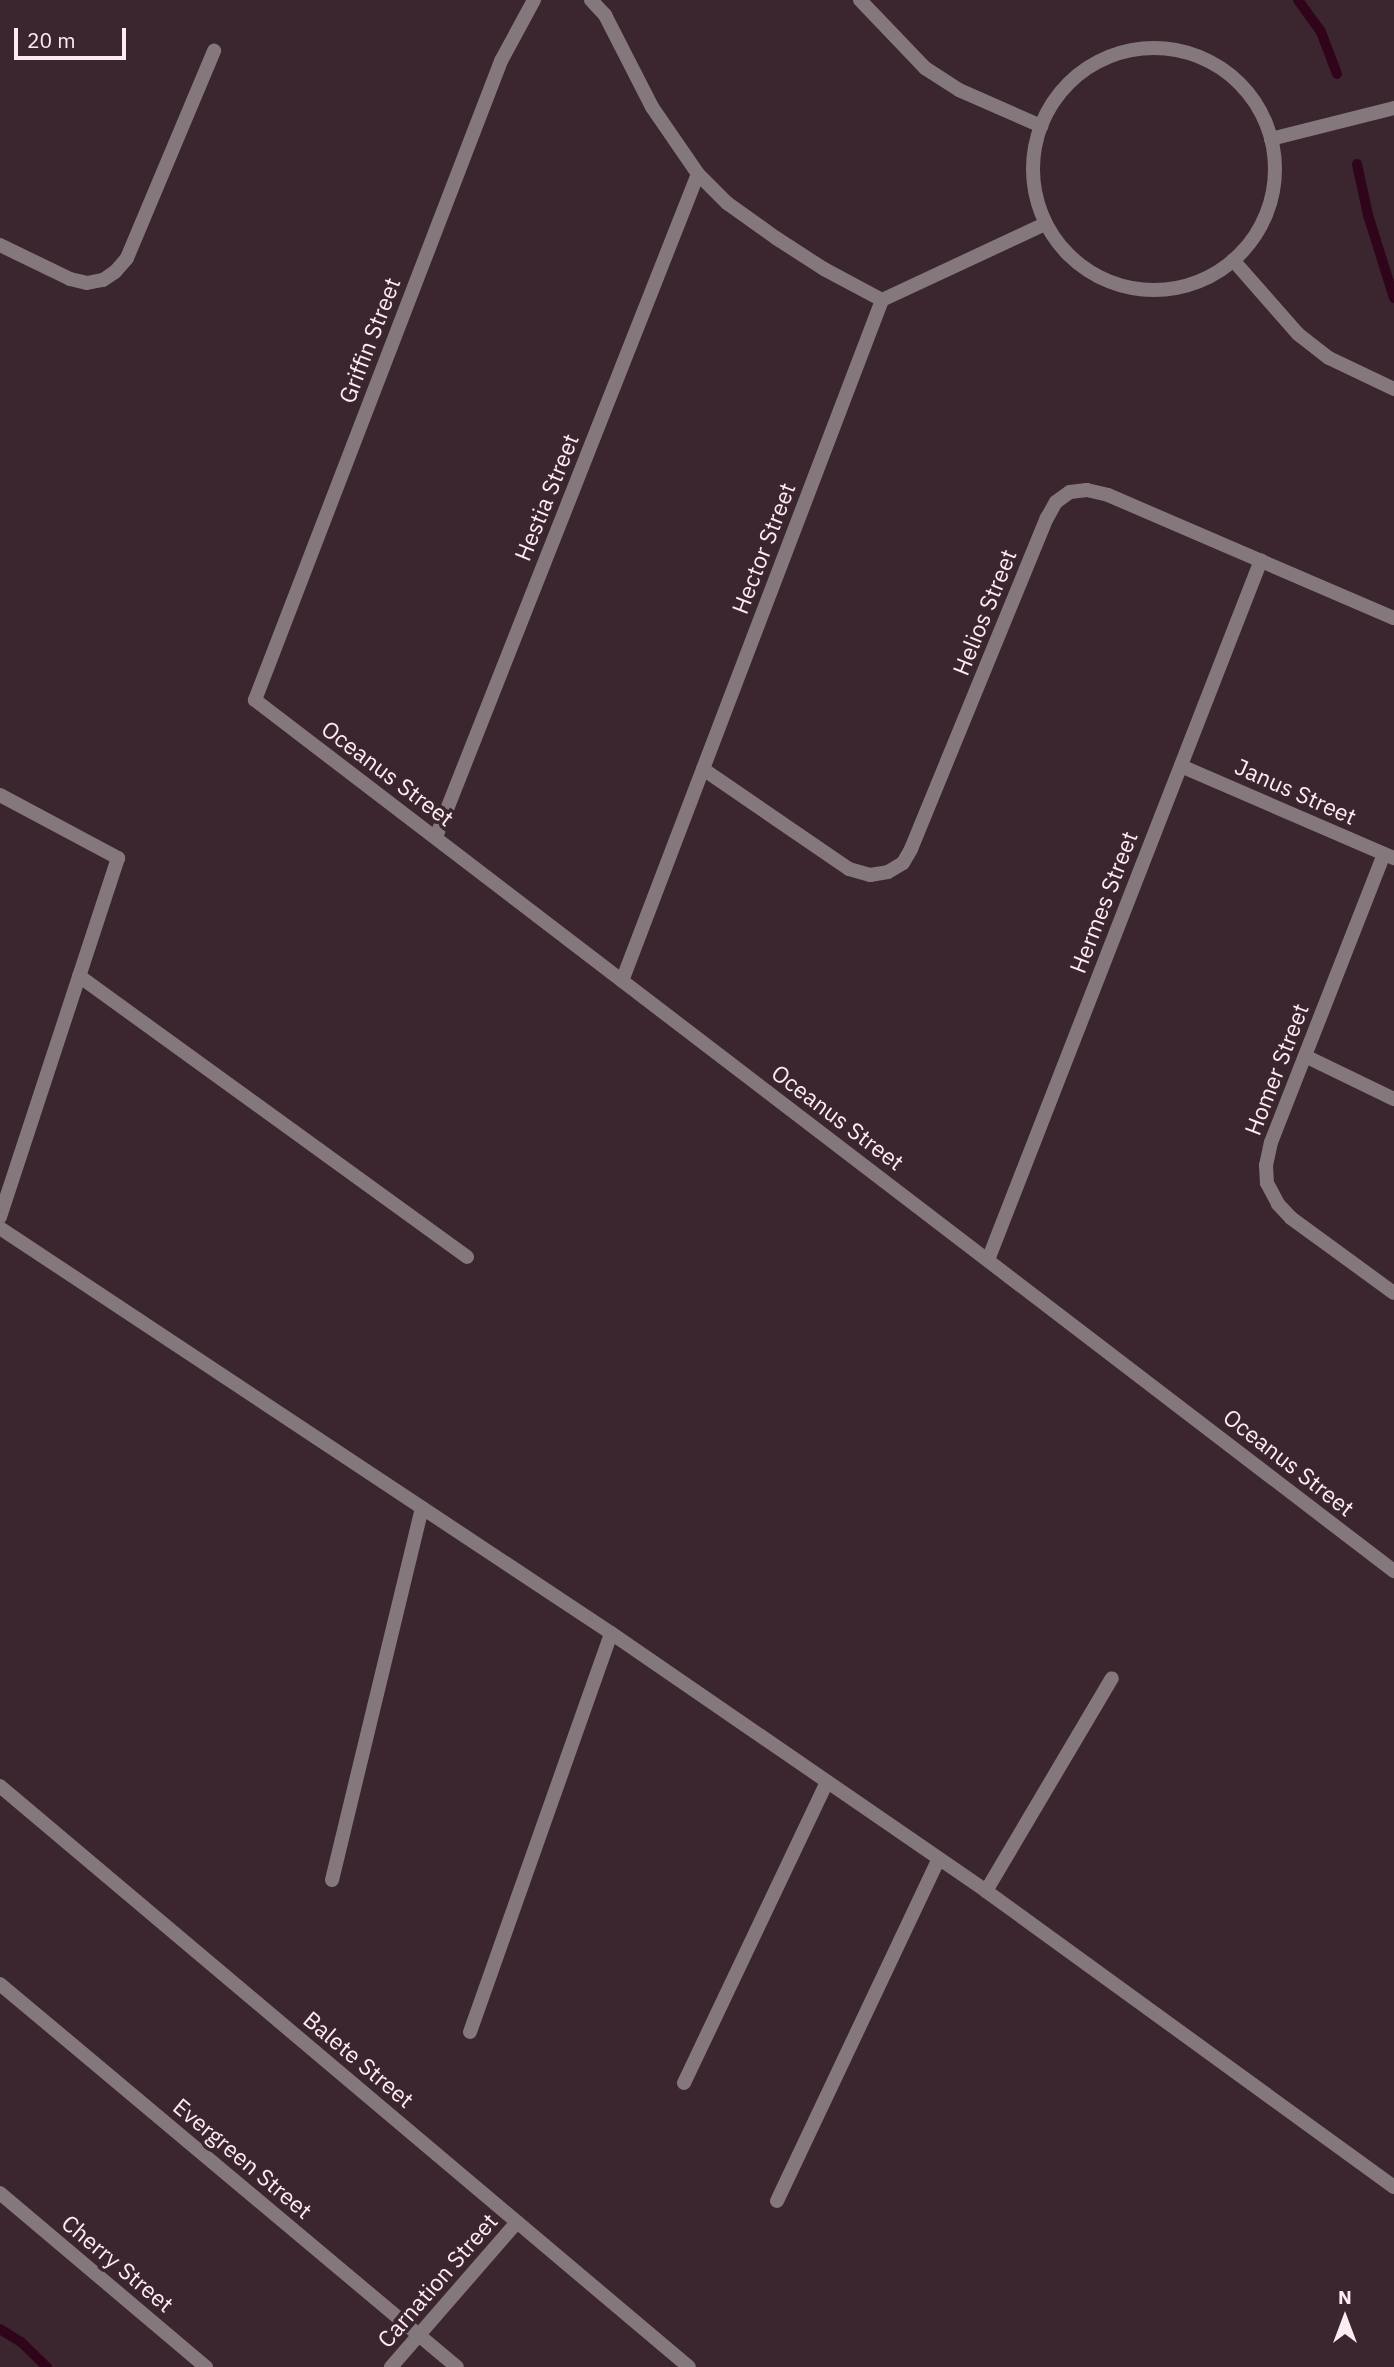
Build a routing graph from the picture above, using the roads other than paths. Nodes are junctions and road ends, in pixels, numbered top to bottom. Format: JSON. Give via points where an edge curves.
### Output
{"nodes":[{"id":1,"x":534,"y":0,"type":"edge"},
{"id":2,"x":591,"y":0,"type":"edge"},
{"id":3,"x":860,"y":0,"type":"edge"},
{"id":4,"x":214,"y":51,"type":"dead end"},
{"id":5,"x":1394,"y":108,"type":"edge"},
{"id":6,"x":1041,"y":126,"type":"junction"},
{"id":7,"x":1271,"y":139,"type":"junction"},
{"id":8,"x":698,"y":174,"type":"junction"},
{"id":9,"x":1045,"y":224,"type":"junction"},
{"id":10,"x":0,"y":246,"type":"edge"},
{"id":11,"x":1233,"y":260,"type":"junction"},
{"id":12,"x":881,"y":300,"type":"junction"},
{"id":13,"x":1394,"y":389,"type":"edge"},
{"id":14,"x":1261,"y":560,"type":"junction"},
{"id":15,"x":1394,"y":618,"type":"edge"},
{"id":16,"x":255,"y":701,"type":"joint"},
{"id":17,"x":1181,"y":766,"type":"junction"},
{"id":18,"x":703,"y":769,"type":"junction"},
{"id":19,"x":0,"y":795,"type":"edge"},
{"id":20,"x":436,"y":837,"type":"junction"},
{"id":21,"x":1389,"y":856,"type":"edge"},
{"id":22,"x":79,"y":976,"type":"junction"},
{"id":23,"x":622,"y":981,"type":"junction"},
{"id":24,"x":1305,"y":1056,"type":"junction"},
{"id":25,"x":1394,"y":1100,"type":"edge"},
{"id":26,"x":0,"y":1217,"type":"edge"},
{"id":27,"x":0,"y":1228,"type":"edge"},
{"id":28,"x":467,"y":1257,"type":"dead end"},
{"id":29,"x":988,"y":1260,"type":"junction"},
{"id":30,"x":1394,"y":1293,"type":"edge"},
{"id":31,"x":422,"y":1508,"type":"junction"},
{"id":32,"x":1394,"y":1571,"type":"edge"},
{"id":33,"x":611,"y":1633,"type":"junction"},
{"id":34,"x":1112,"y":1678,"type":"dead end"},
{"id":35,"x":827,"y":1782,"type":"junction"},
{"id":36,"x":0,"y":1786,"type":"edge"},
{"id":37,"x":939,"y":1859,"type":"junction"},
{"id":38,"x":331,"y":1880,"type":"dead end"},
{"id":39,"x":986,"y":1891,"type":"junction"},
{"id":40,"x":0,"y":1984,"type":"edge"},
{"id":41,"x":470,"y":2032,"type":"dead end"},
{"id":42,"x":684,"y":2083,"type":"dead end"},
{"id":43,"x":1394,"y":2187,"type":"edge"},
{"id":44,"x":0,"y":2193,"type":"edge"},
{"id":45,"x":777,"y":2202,"type":"dead end"},
{"id":46,"x":517,"y":2222,"type":"junction"},
{"id":47,"x":419,"y":2335,"type":"junction"},
{"id":48,"x":206,"y":2367,"type":"edge"},
{"id":49,"x":391,"y":2367,"type":"edge"},
{"id":50,"x":457,"y":2367,"type":"edge"},
{"id":51,"x":689,"y":2367,"type":"edge"}],
"edges":[{"from":1,"to":16,"type":"street","name":"Griffin Street","via":[[501,61]]},
{"from":2,"to":8,"type":"street","via":[[605,15],[652,107]]},
{"from":3,"to":6,"type":"street","via":[[925,68],[959,90]]},
{"from":4,"to":10,"type":"street","via":[[127,258],[115,272],[87,283],[69,279]]},
{"from":5,"to":7,"type":"street"},
{"from":6,"to":7,"type":"street","via":[[1060,93],[1088,68],[1111,56],[1160,49],[1186,53],[1231,76],[1262,115]]},
{"from":6,"to":9,"type":"street","via":[[1033,175]]},
{"from":7,"to":11,"type":"street","via":[[1273,192],[1265,218],[1252,241]]},
{"from":8,"to":12,"type":"street","via":[[727,203],[776,238]]},
{"from":8,"to":20,"type":"street","name":"Hestia Street"},
{"from":9,"to":11,"type":"street","via":[[1075,262],[1118,285],[1142,289],[1191,285]]},
{"from":9,"to":12,"type":"street"},
{"from":11,"to":13,"type":"street","via":[[1298,334],[1329,358]]},
{"from":12,"to":18,"type":"street","name":"Hector Street"},
{"from":14,"to":15,"type":"street","name":"Helios Street"},
{"from":14,"to":17,"type":"street","name":"Hermes Street"},
{"from":14,"to":18,"type":"street","name":"Helios Street","via":[[1108,495],[1070,492],[1056,502],[911,849],[903,863],[888,872],[870,875],[849,869]]},
{"from":16,"to":20,"type":"street","name":"Oceanus Street"},
{"from":17,"to":21,"type":"street","name":"Janus Street"},
{"from":17,"to":29,"type":"street","name":"Hermes Street"},
{"from":18,"to":23,"type":"street","name":"Hector Street"},
{"from":19,"to":22,"type":"street","via":[[118,858]]},
{"from":20,"to":23,"type":"street","name":"Oceanus Street"},
{"from":21,"to":24,"type":"street","name":"Homer Street"},
{"from":22,"to":26,"type":"street"},
{"from":22,"to":28,"type":"street"},
{"from":23,"to":29,"type":"street","name":"Oceanus Street"},
{"from":24,"to":25,"type":"street"},
{"from":24,"to":30,"type":"street","name":"Homer Street","via":[[1270,1142],[1267,1183],[1291,1218]]},
{"from":27,"to":31,"type":"street"},
{"from":29,"to":32,"type":"street","name":"Oceanus Street"},
{"from":31,"to":33,"type":"street"},
{"from":31,"to":38,"type":"street"},
{"from":33,"to":35,"type":"street"},
{"from":33,"to":41,"type":"street"},
{"from":34,"to":39,"type":"street"},
{"from":35,"to":37,"type":"street"},
{"from":35,"to":42,"type":"street"},
{"from":36,"to":46,"type":"street","name":"Balete Street"},
{"from":37,"to":39,"type":"street"},
{"from":37,"to":45,"type":"street"},
{"from":39,"to":43,"type":"street"},
{"from":40,"to":47,"type":"street","name":"Evergreen Street"},
{"from":44,"to":48,"type":"street","name":"Cherry Street"},
{"from":46,"to":47,"type":"street","name":"Carnation Street"},
{"from":46,"to":51,"type":"street","name":"Balete Street"},
{"from":47,"to":49,"type":"street","name":"Carnation Street"},
{"from":47,"to":50,"type":"street","name":"Evergreen Street"}]}
